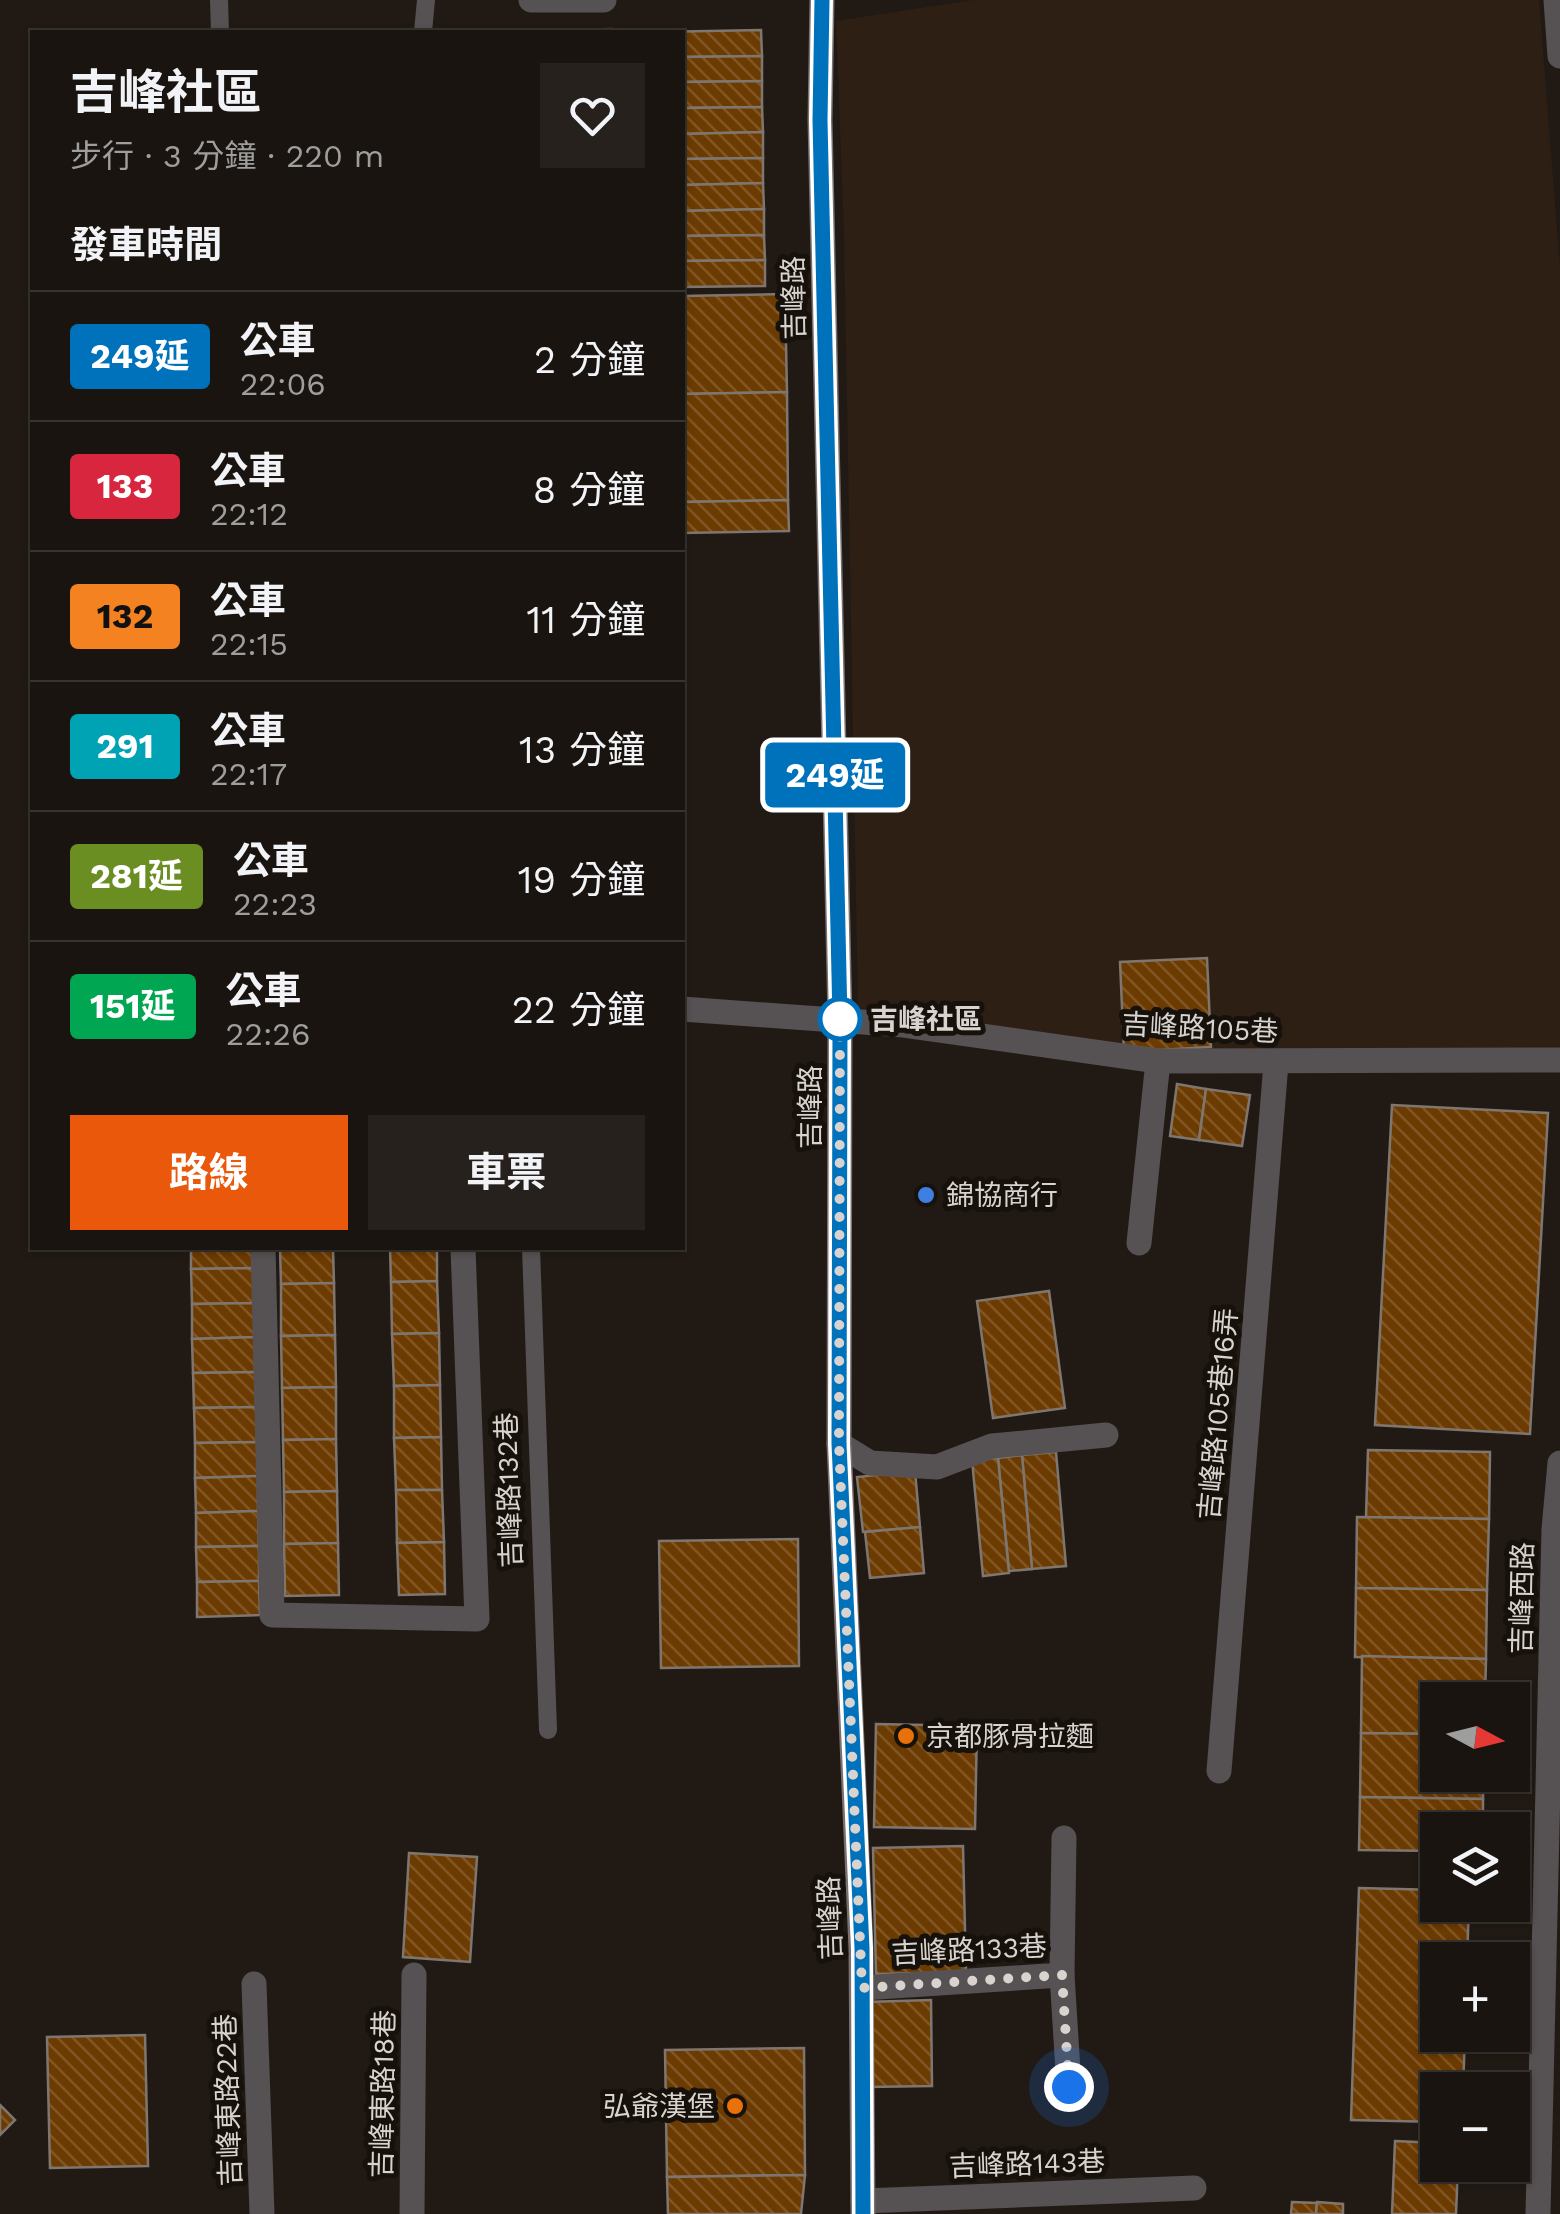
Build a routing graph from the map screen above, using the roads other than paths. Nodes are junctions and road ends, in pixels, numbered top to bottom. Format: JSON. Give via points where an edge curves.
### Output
{"nodes":[{"id":1,"x":219,"y":0,"type":"edge"},
{"id":2,"x":426,"y":0,"type":"edge"},
{"id":3,"x":530,"y":0,"type":"edge"},
{"id":4,"x":604,"y":0,"type":"edge"},
{"id":5,"x":822,"y":0,"type":"edge"},
{"id":6,"x":1556,"y":0,"type":"edge"},
{"id":7,"x":220,"y":30,"type":"edge"},
{"id":8,"x":423,"y":30,"type":"edge"},
{"id":9,"x":1560,"y":56,"type":"edge"},
{"id":10,"x":685,"y":1008,"type":"edge"},
{"id":11,"x":840,"y":1020,"type":"junction"},
{"id":12,"x":1560,"y":1060,"type":"edge"},
{"id":13,"x":1158,"y":1061,"type":"junction"},
{"id":14,"x":1276,"y":1063,"type":"junction"},
{"id":15,"x":1139,"y":1243,"type":"dead end"},
{"id":16,"x":263,"y":1250,"type":"edge"},
{"id":17,"x":463,"y":1250,"type":"edge"},
{"id":18,"x":531,"y":1250,"type":"edge"},
{"id":19,"x":1106,"y":1435,"type":"dead end"},
{"id":20,"x":839,"y":1444,"type":"junction"},
{"id":21,"x":1560,"y":1463,"type":"edge"},
{"id":22,"x":548,"y":1730,"type":"dead end"},
{"id":23,"x":1219,"y":1771,"type":"dead end"},
{"id":24,"x":1064,"y":1838,"type":"dead end"},
{"id":25,"x":414,"y":1975,"type":"dead end"},
{"id":26,"x":1062,"y":1975,"type":"junction"},
{"id":27,"x":1551,"y":1983,"type":"edge"},
{"id":28,"x":254,"y":1984,"type":"dead end"},
{"id":29,"x":862,"y":1988,"type":"junction"},
{"id":30,"x":1069,"y":2087,"type":"dead end"},
{"id":31,"x":1194,"y":2188,"type":"dead end"},
{"id":32,"x":863,"y":2208,"type":"edge"},
{"id":33,"x":262,"y":2214,"type":"edge"},
{"id":34,"x":412,"y":2214,"type":"edge"},
{"id":35,"x":1538,"y":2214,"type":"edge"}],
"edges":[{"from":1,"to":7,"type":"lane"},
{"from":2,"to":8,"type":"lane"},
{"from":3,"to":4,"type":"street"},
{"from":5,"to":11,"type":"street","name":"吉峰路"},
{"from":6,"to":9,"type":"street"},
{"from":10,"to":11,"type":"street"},
{"from":11,"to":13,"type":"street","name":"吉峰路105巷"},
{"from":11,"to":20,"type":"street","name":"吉峰路"},
{"from":12,"to":14,"type":"street","name":"吉峰路105巷"},
{"from":13,"to":14,"type":"street","name":"吉峰路105巷"},
{"from":13,"to":15,"type":"street"},
{"from":14,"to":23,"type":"street","name":"吉峰路105巷16弄"},
{"from":16,"to":17,"type":"street","via":[[272,1614],[477,1620]]},
{"from":18,"to":22,"type":"lane","name":"吉峰路132巷"},
{"from":19,"to":20,"type":"street","via":[[992,1446],[938,1467],[870,1463]]},
{"from":20,"to":29,"type":"street","name":"吉峰路"},
{"from":21,"to":27,"type":"street","name":"吉峰西路"},
{"from":24,"to":26,"type":"street","name":"吉峰路133巷"},
{"from":25,"to":34,"type":"street","name":"吉峰東路18巷"},
{"from":26,"to":29,"type":"street","name":"吉峰路133巷"},
{"from":26,"to":30,"type":"street"},
{"from":27,"to":35,"type":"street","name":"吉峰西路"},
{"from":28,"to":33,"type":"street","name":"吉峰東路22巷"},
{"from":29,"to":32,"type":"street","name":"吉峰路"},
{"from":31,"to":32,"type":"street","name":"吉峰路143巷"}]}
